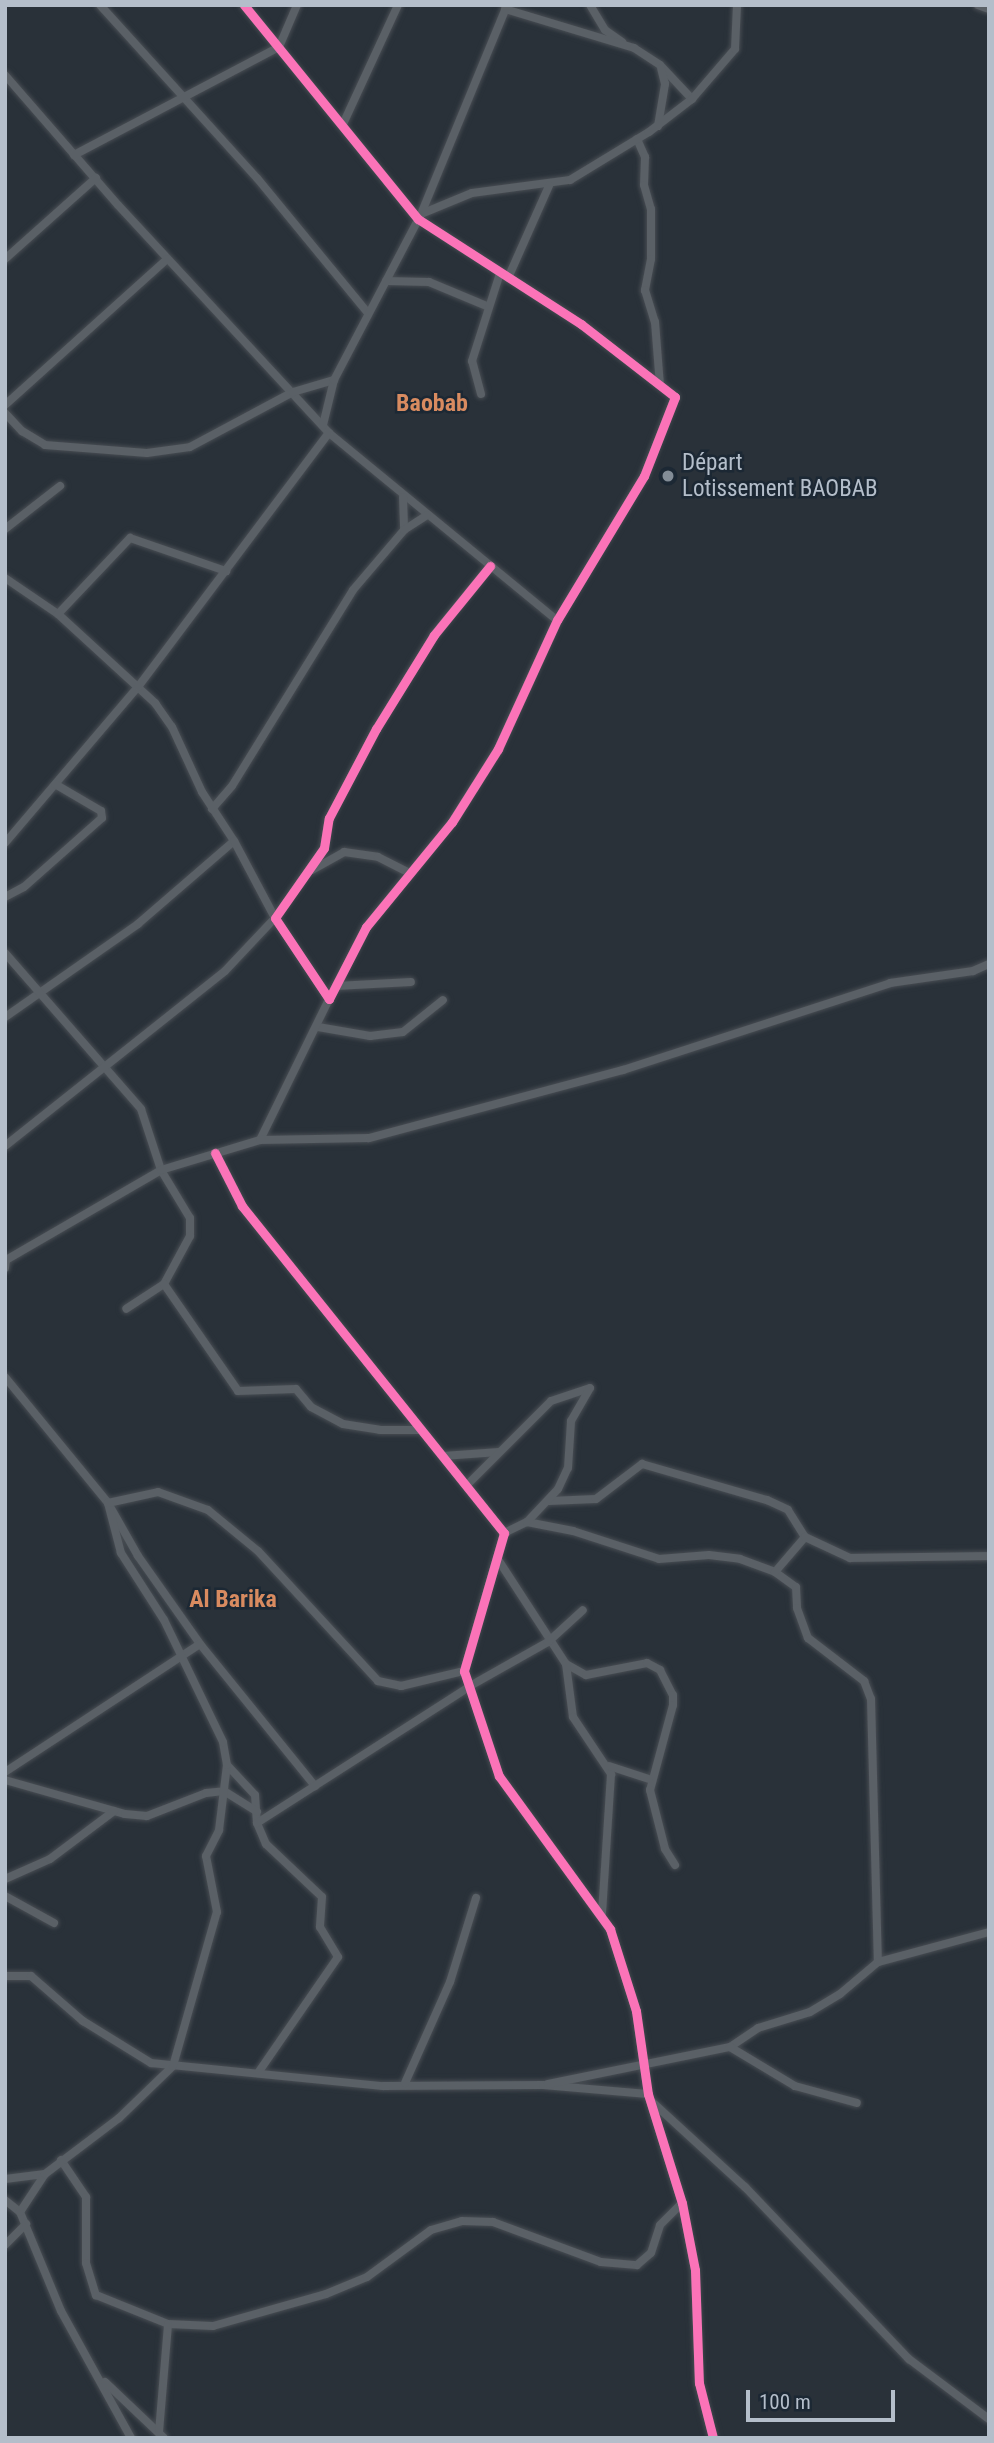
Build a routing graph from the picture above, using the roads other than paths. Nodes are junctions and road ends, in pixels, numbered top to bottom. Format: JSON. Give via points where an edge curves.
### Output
{"nodes":[{"id":1,"x":100,"y":5,"type":"edge"},
{"id":2,"x":244,"y":5,"type":"edge"},
{"id":3,"x":297,"y":5,"type":"edge"},
{"id":4,"x":398,"y":5,"type":"edge"},
{"id":5,"x":590,"y":5,"type":"edge"},
{"id":6,"x":737,"y":5,"type":"edge"},
{"id":7,"x":978,"y":5,"type":"edge"},
{"id":8,"x":506,"y":7,"type":"edge"},
{"id":9,"x":989,"y":9,"type":"edge"},
{"id":10,"x":627,"y":46,"type":"junction"},
{"id":11,"x":279,"y":47,"type":"junction"},
{"id":12,"x":660,"y":65,"type":"junction"},
{"id":13,"x":5,"y":75,"type":"edge"},
{"id":14,"x":182,"y":98,"type":"junction"},
{"id":15,"x":692,"y":99,"type":"junction"},
{"id":16,"x":343,"y":124,"type":"junction"},
{"id":17,"x":658,"y":126,"type":"junction"},
{"id":18,"x":637,"y":139,"type":"junction"},
{"id":19,"x":74,"y":155,"type":"junction"},
{"id":20,"x":96,"y":178,"type":"junction"},
{"id":21,"x":549,"y":186,"type":"junction"},
{"id":22,"x":419,"y":216,"type":"junction"},
{"id":23,"x":167,"y":259,"type":"junction"},
{"id":24,"x":5,"y":260,"type":"edge"},
{"id":25,"x":504,"y":275,"type":"junction"},
{"id":26,"x":386,"y":281,"type":"junction"},
{"id":27,"x":489,"y":307,"type":"junction"},
{"id":28,"x":368,"y":313,"type":"junction"},
{"id":29,"x":334,"y":380,"type":"junction"},
{"id":30,"x":660,"y":385,"type":"junction"},
{"id":31,"x":293,"y":393,"type":"junction"},
{"id":32,"x":481,"y":394,"type":"dead end"},
{"id":33,"x":5,"y":405,"type":"edge"},
{"id":34,"x":5,"y":413,"type":"edge"},
{"id":35,"x":323,"y":425,"type":"junction"},
{"id":36,"x":329,"y":433,"type":"junction"},
{"id":37,"x":60,"y":486,"type":"dead end"},
{"id":38,"x":403,"y":497,"type":"junction"},
{"id":39,"x":426,"y":515,"type":"junction"},
{"id":40,"x":5,"y":529,"type":"edge"},
{"id":41,"x":404,"y":530,"type":"junction"},
{"id":42,"x":490,"y":566,"type":"junction"},
{"id":43,"x":226,"y":570,"type":"junction"},
{"id":44,"x":5,"y":578,"type":"edge"},
{"id":45,"x":58,"y":614,"type":"junction"},
{"id":46,"x":557,"y":620,"type":"junction"},
{"id":47,"x":138,"y":688,"type":"junction"},
{"id":48,"x":55,"y":784,"type":"junction"},
{"id":49,"x":212,"y":809,"type":"junction"},
{"id":50,"x":234,"y":841,"type":"junction"},
{"id":51,"x":5,"y":843,"type":"edge"},
{"id":52,"x":408,"y":873,"type":"junction"},
{"id":53,"x":307,"y":874,"type":"junction"},
{"id":54,"x":5,"y":897,"type":"edge"},
{"id":55,"x":275,"y":918,"type":"junction"},
{"id":56,"x":5,"y":953,"type":"edge"},
{"id":57,"x":989,"y":964,"type":"edge"},
{"id":58,"x":411,"y":982,"type":"dead end"},
{"id":59,"x":336,"y":986,"type":"junction"},
{"id":60,"x":40,"y":991,"type":"junction"},
{"id":61,"x":330,"y":999,"type":"junction"},
{"id":62,"x":443,"y":1000,"type":"dead end"},
{"id":63,"x":5,"y":1017,"type":"edge"},
{"id":64,"x":318,"y":1027,"type":"junction"},
{"id":65,"x":107,"y":1065,"type":"junction"},
{"id":66,"x":260,"y":1140,"type":"junction"},
{"id":67,"x":5,"y":1146,"type":"edge"},
{"id":68,"x":215,"y":1153,"type":"junction"},
{"id":69,"x":161,"y":1170,"type":"junction"},
{"id":70,"x":6,"y":1266,"type":"edge"},
{"id":71,"x":164,"y":1284,"type":"junction"},
{"id":72,"x":126,"y":1308,"type":"dead end"},
{"id":73,"x":5,"y":1377,"type":"edge"},
{"id":74,"x":419,"y":1430,"type":"junction"},
{"id":75,"x":499,"y":1452,"type":"junction"},
{"id":76,"x":443,"y":1456,"type":"junction"},
{"id":77,"x":468,"y":1484,"type":"junction"},
{"id":78,"x":549,"y":1501,"type":"junction"},
{"id":79,"x":108,"y":1503,"type":"junction"},
{"id":80,"x":527,"y":1522,"type":"junction"},
{"id":81,"x":504,"y":1533,"type":"junction"},
{"id":82,"x":805,"y":1537,"type":"junction"},
{"id":83,"x":989,"y":1556,"type":"edge"},
{"id":84,"x":499,"y":1561,"type":"junction"},
{"id":85,"x":775,"y":1572,"type":"junction"},
{"id":86,"x":583,"y":1609,"type":"dead end"},
{"id":87,"x":548,"y":1642,"type":"junction"},
{"id":88,"x":200,"y":1644,"type":"junction"},
{"id":89,"x":183,"y":1656,"type":"junction"},
{"id":90,"x":566,"y":1664,"type":"junction"},
{"id":91,"x":464,"y":1671,"type":"junction"},
{"id":92,"x":470,"y":1686,"type":"junction"},
{"id":93,"x":227,"y":1765,"type":"junction"},
{"id":94,"x":609,"y":1766,"type":"junction"},
{"id":95,"x":5,"y":1772,"type":"edge"},
{"id":96,"x":649,"y":1779,"type":"junction"},
{"id":97,"x":5,"y":1780,"type":"edge"},
{"id":98,"x":315,"y":1786,"type":"junction"},
{"id":99,"x":224,"y":1791,"type":"junction"},
{"id":100,"x":114,"y":1811,"type":"junction"},
{"id":101,"x":257,"y":1812,"type":"junction"},
{"id":102,"x":257,"y":1823,"type":"junction"},
{"id":103,"x":675,"y":1865,"type":"dead end"},
{"id":104,"x":5,"y":1879,"type":"edge"},
{"id":105,"x":5,"y":1896,"type":"edge"},
{"id":106,"x":476,"y":1898,"type":"dead end"},
{"id":107,"x":602,"y":1913,"type":"junction"},
{"id":108,"x":54,"y":1923,"type":"dead end"},
{"id":109,"x":989,"y":1932,"type":"edge"},
{"id":110,"x":878,"y":1962,"type":"junction"},
{"id":111,"x":5,"y":1976,"type":"edge"},
{"id":112,"x":730,"y":2047,"type":"junction"},
{"id":113,"x":643,"y":2062,"type":"junction"},
{"id":114,"x":173,"y":2066,"type":"junction"},
{"id":115,"x":258,"y":2073,"type":"junction"},
{"id":116,"x":405,"y":2083,"type":"junction"},
{"id":117,"x":543,"y":2085,"type":"junction"},
{"id":118,"x":649,"y":2098,"type":"junction"},
{"id":119,"x":857,"y":2103,"type":"dead end"},
{"id":120,"x":61,"y":2160,"type":"junction"},
{"id":121,"x":45,"y":2174,"type":"junction"},
{"id":122,"x":5,"y":2179,"type":"edge"},
{"id":123,"x":5,"y":2200,"type":"edge"},
{"id":124,"x":682,"y":2203,"type":"junction"},
{"id":125,"x":20,"y":2212,"type":"junction"},
{"id":126,"x":26,"y":2224,"type":"junction"},
{"id":127,"x":5,"y":2245,"type":"edge"},
{"id":128,"x":168,"y":2324,"type":"junction"},
{"id":129,"x":101,"y":2378,"type":"junction"},
{"id":130,"x":989,"y":2419,"type":"edge"},
{"id":131,"x":162,"y":2435,"type":"edge"},
{"id":132,"x":131,"y":2438,"type":"edge"},
{"id":133,"x":713,"y":2438,"type":"edge"}],
"edges":[{"from":1,"to":14,"type":"street"},
{"from":2,"to":11,"type":"street"},
{"from":3,"to":11,"type":"street"},
{"from":4,"to":16,"type":"street"},
{"from":5,"to":10,"type":"street","via":[[605,30]]},
{"from":6,"to":15,"type":"street","via":[[735,49]]},
{"from":7,"to":9,"type":"street"},
{"from":8,"to":10,"type":"street"},
{"from":8,"to":22,"type":"street"},
{"from":10,"to":12,"type":"street"},
{"from":11,"to":14,"type":"street"},
{"from":11,"to":16,"type":"street"},
{"from":12,"to":15,"type":"street"},
{"from":12,"to":17,"type":"street","via":[[665,84]]},
{"from":13,"to":19,"type":"street"},
{"from":14,"to":19,"type":"street"},
{"from":14,"to":28,"type":"street","via":[[257,177]]},
{"from":15,"to":17,"type":"street"},
{"from":16,"to":22,"type":"street"},
{"from":17,"to":18,"type":"street"},
{"from":18,"to":21,"type":"street","via":[[570,180]]},
{"from":18,"to":30,"type":"street","via":[[645,157],[644,185],[651,209],[651,259],[645,290],[655,322]]},
{"from":19,"to":20,"type":"street"},
{"from":20,"to":23,"type":"street"},
{"from":20,"to":24,"type":"street"},
{"from":21,"to":22,"type":"street","via":[[472,194]]},
{"from":21,"to":25,"type":"street"},
{"from":22,"to":25,"type":"street"},
{"from":22,"to":26,"type":"street"},
{"from":23,"to":31,"type":"street"},
{"from":23,"to":33,"type":"street"},
{"from":25,"to":27,"type":"street"},
{"from":25,"to":30,"type":"street","via":[[581,324]]},
{"from":26,"to":27,"type":"street","via":[[429,282]]},
{"from":26,"to":28,"type":"street"},
{"from":27,"to":32,"type":"street","via":[[472,361]]},
{"from":28,"to":29,"type":"street"},
{"from":29,"to":31,"type":"street"},
{"from":29,"to":35,"type":"street"},
{"from":30,"to":46,"type":"street","via":[[675,397],[647,470]]},
{"from":31,"to":34,"type":"street","via":[[190,447],[147,453],[45,445]]},
{"from":31,"to":35,"type":"street"},
{"from":35,"to":36,"type":"street"},
{"from":36,"to":38,"type":"street"},
{"from":36,"to":43,"type":"street"},
{"from":37,"to":40,"type":"street"},
{"from":38,"to":39,"type":"street"},
{"from":38,"to":41,"type":"street"},
{"from":39,"to":41,"type":"street"},
{"from":39,"to":42,"type":"street"},
{"from":41,"to":49,"type":"street","via":[[353,590],[236,780]]},
{"from":42,"to":46,"type":"street"},
{"from":42,"to":53,"type":"street","via":[[434,635],[376,729],[329,818],[324,848]]},
{"from":43,"to":45,"type":"street","via":[[130,538]]},
{"from":43,"to":47,"type":"street"},
{"from":44,"to":45,"type":"street"},
{"from":45,"to":47,"type":"street"},
{"from":46,"to":52,"type":"street","via":[[498,749],[452,822]]},
{"from":47,"to":48,"type":"street"},
{"from":47,"to":49,"type":"street","via":[[172,727]]},
{"from":48,"to":51,"type":"street"},
{"from":48,"to":54,"type":"street","via":[[101,811],[102,818]]},
{"from":49,"to":50,"type":"street"},
{"from":50,"to":55,"type":"street"},
{"from":50,"to":60,"type":"street","via":[[138,924]]},
{"from":52,"to":53,"type":"street","via":[[378,857],[344,852]]},
{"from":52,"to":59,"type":"street","via":[[366,927]]},
{"from":53,"to":55,"type":"street"},
{"from":55,"to":61,"type":"street"},
{"from":55,"to":65,"type":"street","via":[[225,971]]},
{"from":56,"to":60,"type":"street"},
{"from":57,"to":66,"type":"street","via":[[973,971],[890,983],[623,1070],[369,1138]]},
{"from":58,"to":59,"type":"street"},
{"from":59,"to":61,"type":"street"},
{"from":60,"to":63,"type":"street"},
{"from":60,"to":65,"type":"street"},
{"from":61,"to":64,"type":"street"},
{"from":62,"to":64,"type":"street","via":[[402,1032],[370,1036]]},
{"from":64,"to":66,"type":"street"},
{"from":65,"to":67,"type":"street"},
{"from":65,"to":69,"type":"street","via":[[141,1109]]},
{"from":66,"to":68,"type":"street"},
{"from":68,"to":69,"type":"street"},
{"from":68,"to":74,"type":"street","via":[[242,1206]]},
{"from":69,"to":70,"type":"street","via":[[6,1260]]},
{"from":69,"to":71,"type":"street","via":[[190,1218],[190,1236]]},
{"from":71,"to":72,"type":"street"},
{"from":71,"to":74,"type":"street","via":[[238,1391],[296,1388],[311,1407],[343,1424]]},
{"from":73,"to":79,"type":"street"},
{"from":74,"to":76,"type":"street"},
{"from":75,"to":76,"type":"street"},
{"from":75,"to":77,"type":"street"},
{"from":75,"to":78,"type":"street","via":[[551,1401],[590,1388],[571,1421],[568,1468]]},
{"from":76,"to":77,"type":"street"},
{"from":77,"to":81,"type":"street"},
{"from":78,"to":80,"type":"street"},
{"from":78,"to":82,"type":"street","via":[[596,1499],[642,1464],[767,1500],[788,1510]]},
{"from":79,"to":88,"type":"street","via":[[138,1556]]},
{"from":79,"to":89,"type":"street","via":[[121,1553]]},
{"from":79,"to":91,"type":"street","via":[[159,1492],[208,1510],[258,1551],[378,1681],[401,1686]]},
{"from":80,"to":81,"type":"street"},
{"from":80,"to":85,"type":"street","via":[[573,1531],[659,1559],[709,1555],[740,1559]]},
{"from":81,"to":84,"type":"street"},
{"from":82,"to":83,"type":"street","via":[[850,1558]]},
{"from":82,"to":85,"type":"street"},
{"from":84,"to":87,"type":"street"},
{"from":84,"to":91,"type":"street"},
{"from":85,"to":110,"type":"street","via":[[796,1587],[797,1608],[808,1638],[864,1681],[871,1699]]},
{"from":86,"to":87,"type":"street"},
{"from":87,"to":90,"type":"street"},
{"from":87,"to":92,"type":"street"},
{"from":88,"to":89,"type":"street"},
{"from":88,"to":98,"type":"street"},
{"from":89,"to":93,"type":"street","via":[[223,1742]]},
{"from":89,"to":95,"type":"street"},
{"from":90,"to":94,"type":"street","via":[[573,1717]]},
{"from":90,"to":96,"type":"street","via":[[586,1675],[647,1663],[660,1670],[673,1705]]},
{"from":91,"to":92,"type":"street"},
{"from":92,"to":98,"type":"street"},
{"from":92,"to":107,"type":"street","via":[[499,1776]]},
{"from":93,"to":99,"type":"street"},
{"from":93,"to":101,"type":"street","via":[[248,1784]]},
{"from":94,"to":96,"type":"street"},
{"from":94,"to":107,"type":"street"},
{"from":96,"to":103,"type":"street","via":[[659,1830]]},
{"from":97,"to":100,"type":"street","via":[[53,1790]]},
{"from":98,"to":102,"type":"street"},
{"from":99,"to":100,"type":"street","via":[[206,1793],[147,1816]]},
{"from":99,"to":101,"type":"street"},
{"from":99,"to":114,"type":"street","via":[[219,1830],[206,1856],[217,1912]]},
{"from":100,"to":104,"type":"street","via":[[50,1859]]},
{"from":101,"to":102,"type":"street"},
{"from":102,"to":115,"type":"street","via":[[266,1844],[322,1897],[320,1927],[338,1957]]},
{"from":105,"to":108,"type":"street"},
{"from":106,"to":116,"type":"street","via":[[450,1982]]},
{"from":107,"to":113,"type":"street","via":[[636,2011]]},
{"from":109,"to":110,"type":"street"},
{"from":110,"to":112,"type":"street","via":[[841,1994],[810,2011],[758,2028]]},
{"from":111,"to":114,"type":"street","via":[[32,1976],[113,2041],[151,2063]]},
{"from":112,"to":113,"type":"street"},
{"from":112,"to":119,"type":"street","via":[[795,2086]]},
{"from":113,"to":117,"type":"street"},
{"from":113,"to":118,"type":"street"},
{"from":114,"to":115,"type":"street"},
{"from":114,"to":120,"type":"street","via":[[118,2118]]},
{"from":115,"to":116,"type":"street","via":[[383,2086]]},
{"from":116,"to":117,"type":"street"},
{"from":117,"to":118,"type":"street"},
{"from":118,"to":124,"type":"street"},
{"from":118,"to":130,"type":"street","via":[[745,2187],[909,2359]]},
{"from":120,"to":121,"type":"street"},
{"from":120,"to":128,"type":"street","via":[[86,2197],[86,2263],[96,2295]]},
{"from":121,"to":122,"type":"street"},
{"from":121,"to":125,"type":"street"},
{"from":123,"to":125,"type":"street"},
{"from":124,"to":128,"type":"street","via":[[660,2225],[651,2253],[637,2265],[601,2262],[493,2222],[462,2221],[431,2230],[367,2277],[317,2297],[213,2326]]},
{"from":124,"to":133,"type":"street","via":[[695,2270],[699,2383]]},
{"from":125,"to":126,"type":"street"},
{"from":126,"to":127,"type":"street"},
{"from":126,"to":129,"type":"street","via":[[61,2311]]},
{"from":128,"to":131,"type":"street"},
{"from":129,"to":131,"type":"street"},
{"from":129,"to":132,"type":"street"}]}
